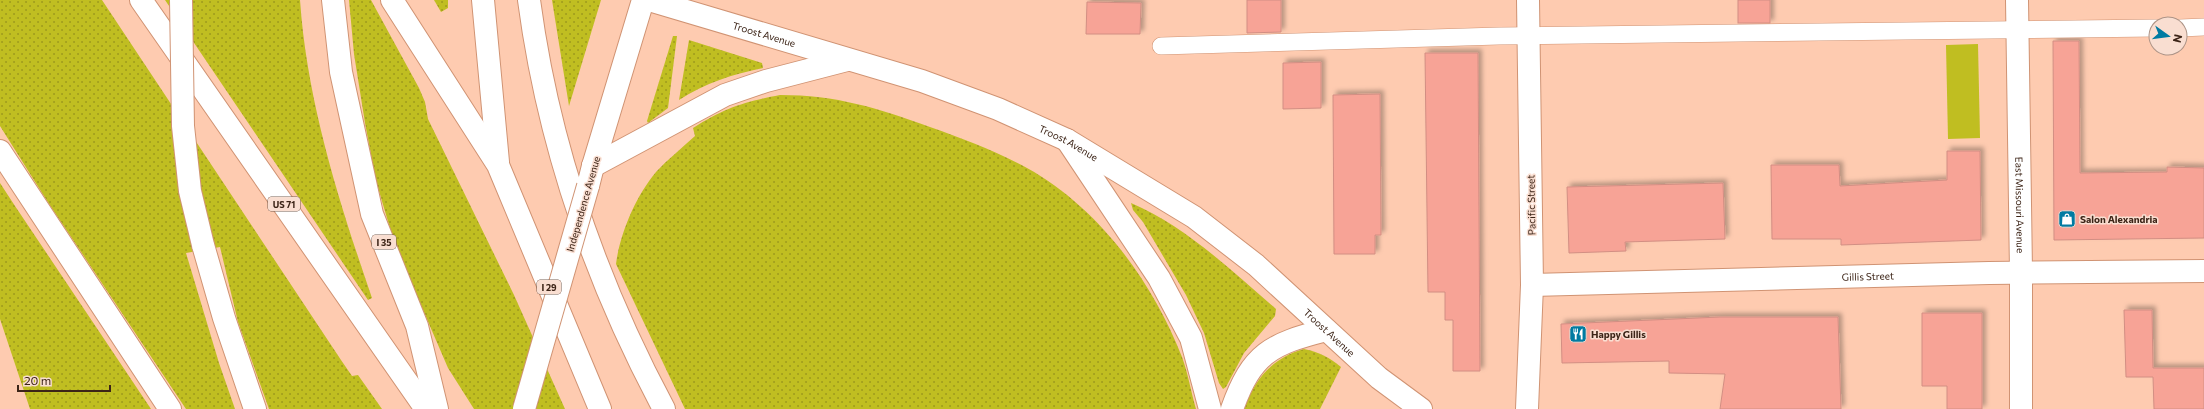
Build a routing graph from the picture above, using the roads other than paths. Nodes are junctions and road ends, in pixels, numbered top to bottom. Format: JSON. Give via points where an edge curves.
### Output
{"nodes":[{"id":1,"x":141,"y":0,"type":"edge"},
{"id":2,"x":181,"y":0,"type":"edge"},
{"id":3,"x":333,"y":0,"type":"edge"},
{"id":4,"x":392,"y":0,"type":"edge"},
{"id":5,"x":483,"y":0,"type":"edge"},
{"id":6,"x":529,"y":0,"type":"edge"},
{"id":7,"x":643,"y":0,"type":"edge"},
{"id":8,"x":649,"y":0,"type":"edge"},
{"id":9,"x":1528,"y":0,"type":"edge"},
{"id":10,"x":2017,"y":0,"type":"edge"},
{"id":11,"x":2204,"y":27,"type":"edge"},
{"id":12,"x":2148,"y":28,"type":"edge"},
{"id":13,"x":2188,"y":28,"type":"edge"},
{"id":14,"x":2017,"y":30,"type":"junction"},
{"id":15,"x":1528,"y":36,"type":"junction"},
{"id":16,"x":1162,"y":46,"type":"dead end"},
{"id":17,"x":847,"y":60,"type":"junction"},
{"id":18,"x":1067,"y":140,"type":"junction"},
{"id":19,"x":0,"y":151,"type":"edge"},
{"id":20,"x":498,"y":165,"type":"junction"},
{"id":21,"x":590,"y":176,"type":"junction"},
{"id":22,"x":2204,"y":271,"type":"edge"},
{"id":23,"x":2021,"y":272,"type":"junction"},
{"id":24,"x":1532,"y":285,"type":"junction"},
{"id":25,"x":1326,"y":330,"type":"junction"},
{"id":26,"x":170,"y":409,"type":"edge"},
{"id":27,"x":256,"y":409,"type":"edge"},
{"id":28,"x":426,"y":409,"type":"edge"},
{"id":29,"x":437,"y":409,"type":"edge"},
{"id":30,"x":524,"y":409,"type":"edge"},
{"id":31,"x":600,"y":409,"type":"edge"},
{"id":32,"x":664,"y":409,"type":"edge"},
{"id":33,"x":1210,"y":409,"type":"edge"},
{"id":34,"x":1232,"y":409,"type":"edge"},
{"id":35,"x":1421,"y":409,"type":"edge"},
{"id":36,"x":1527,"y":409,"type":"edge"},
{"id":37,"x":2021,"y":409,"type":"edge"}],
"edges":[{"from":1,"to":28,"type":"main road","number":"US 71"},
{"from":2,"to":27,"type":"main road","bridge":true,"via":[[182,126],[190,191],[224,318]]},
{"from":3,"to":29,"type":"main road","number":"I 35","via":[[341,72],[372,214],[417,326]]},
{"from":4,"to":20,"type":"main road"},
{"from":5,"to":20,"type":"main road"},
{"from":6,"to":32,"type":"main road","via":[[549,112],[596,263],[642,367]]},
{"from":7,"to":21,"type":"main road","name":"Independence Avenue"},
{"from":8,"to":17,"type":"main road","name":"Troost Avenue"},
{"from":9,"to":15,"type":"main road","name":"Pacific Street"},
{"from":10,"to":14,"type":"main road","name":"East Missouri Avenue"},
{"from":11,"to":13,"type":"lane"},
{"from":12,"to":14,"type":"lane"},
{"from":14,"to":15,"type":"lane"},
{"from":14,"to":23,"type":"main road","name":"East Missouri Avenue"},
{"from":15,"to":16,"type":"lane"},
{"from":15,"to":24,"type":"main road","name":"Pacific Street"},
{"from":17,"to":18,"type":"main road","name":"Troost Avenue","via":[[936,86],[998,109]]},
{"from":17,"to":21,"type":"main road","via":[[766,81],[725,95]]},
{"from":18,"to":25,"type":"main road","name":"Troost Avenue","via":[[1194,217],[1256,265]]},
{"from":18,"to":33,"type":"main road","via":[[1159,278],[1187,331]]},
{"from":19,"to":26,"type":"main road"},
{"from":20,"to":31,"type":"main road","number":"I 29"},
{"from":21,"to":30,"type":"main road","name":"Independence Avenue","bridge":true},
{"from":22,"to":23,"type":"main road","name":"Gillis Street"},
{"from":23,"to":24,"type":"main road","name":"Gillis Street"},
{"from":23,"to":37,"type":"main road","name":"East Missouri Avenue"},
{"from":24,"to":36,"type":"main road","name":"Pacific Street"},
{"from":25,"to":34,"type":"main road","via":[[1270,349],[1251,368]]},
{"from":25,"to":35,"type":"main road","name":"Troost Avenue","via":[[1379,378]]}]}
